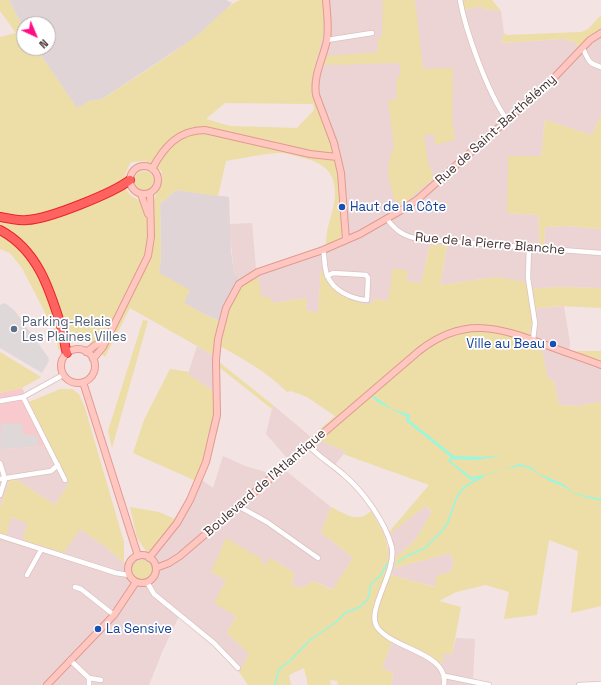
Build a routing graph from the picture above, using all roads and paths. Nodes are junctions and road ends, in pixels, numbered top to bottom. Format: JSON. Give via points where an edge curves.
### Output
{"nodes":[{"id":1,"x":326,"y":0,"type":"edge"},
{"id":2,"x":460,"y":0,"type":"edge"},
{"id":3,"x":372,"y":33,"type":"dead end"},
{"id":4,"x":601,"y":33,"type":"edge"},
{"id":5,"x":327,"y":40,"type":"junction"},
{"id":6,"x":582,"y":49,"type":"junction"},
{"id":7,"x":601,"y":67,"type":"edge"},
{"id":8,"x":507,"y":120,"type":"junction"},
{"id":9,"x":337,"y":157,"type":"junction"},
{"id":10,"x":152,"y":169,"type":"junction"},
{"id":11,"x":130,"y":180,"type":"junction"},
{"id":12,"x":150,"y":193,"type":"junction"},
{"id":13,"x":141,"y":194,"type":"junction"},
{"id":14,"x":0,"y":217,"type":"edge"},
{"id":15,"x":387,"y":219,"type":"junction"},
{"id":16,"x":150,"y":221,"type":"junction"},
{"id":17,"x":0,"y":230,"type":"edge"},
{"id":18,"x":346,"y":240,"type":"junction"},
{"id":19,"x":529,"y":247,"type":"junction"},
{"id":20,"x":323,"y":250,"type":"junction"},
{"id":21,"x":601,"y":253,"type":"edge"},
{"id":22,"x":327,"y":276,"type":"junction"},
{"id":23,"x":109,"y":336,"type":"junction"},
{"id":24,"x":533,"y":340,"type":"junction"},
{"id":25,"x":86,"y":352,"type":"junction"},
{"id":26,"x":67,"y":353,"type":"junction"},
{"id":27,"x":93,"y":359,"type":"junction"},
{"id":28,"x":601,"y":365,"type":"edge"},
{"id":29,"x":63,"y":375,"type":"junction"},
{"id":30,"x":83,"y":382,"type":"junction"},
{"id":31,"x":23,"y":396,"type":"junction"},
{"id":32,"x":0,"y":401,"type":"edge"},
{"id":33,"x":309,"y":446,"type":"junction"},
{"id":34,"x":0,"y":463,"type":"edge"},
{"id":35,"x":58,"y":465,"type":"junction"},
{"id":36,"x":2,"y":479,"type":"edge"},
{"id":37,"x":65,"y":480,"type":"dead end"},
{"id":38,"x":0,"y":495,"type":"edge"},
{"id":39,"x":238,"y":506,"type":"junction"},
{"id":40,"x":0,"y":536,"type":"edge"},
{"id":41,"x":40,"y":550,"type":"junction"},
{"id":42,"x":138,"y":556,"type":"junction"},
{"id":43,"x":150,"y":558,"type":"junction"},
{"id":44,"x":318,"y":558,"type":"dead end"},
{"id":45,"x":156,"y":568,"type":"junction"},
{"id":46,"x":27,"y":575,"type":"dead end"},
{"id":47,"x":129,"y":575,"type":"junction"},
{"id":48,"x":136,"y":582,"type":"junction"},
{"id":49,"x":147,"y":582,"type":"junction"},
{"id":50,"x":75,"y":587,"type":"dead end"},
{"id":51,"x":114,"y":615,"type":"junction"},
{"id":52,"x":70,"y":660,"type":"junction"},
{"id":53,"x":238,"y":668,"type":"dead end"},
{"id":54,"x":445,"y":676,"type":"junction"},
{"id":55,"x":89,"y":678,"type":"junction"},
{"id":56,"x":101,"y":680,"type":"dead end"},
{"id":57,"x":601,"y":684,"type":"edge"},
{"id":58,"x":47,"y":685,"type":"edge"},
{"id":59,"x":89,"y":685,"type":"edge"},
{"id":60,"x":444,"y":685,"type":"edge"},
{"id":61,"x":489,"y":685,"type":"edge"},
{"id":62,"x":579,"y":685,"type":"edge"}],
"edges":[{"from":1,"to":5,"type":"main road"},
{"from":2,"to":8,"type":"street","via":[[470,39]]},
{"from":3,"to":5,"type":"street"},
{"from":4,"to":6,"type":"main road","name":"Rue de Saint-Barthélémy"},
{"from":5,"to":9,"type":"main road","via":[[318,65],[315,88]]},
{"from":6,"to":7,"type":"street","via":[[586,59]]},
{"from":6,"to":8,"type":"main road","name":"Rue de Saint-Barthélémy"},
{"from":8,"to":15,"type":"main road","name":"Rue de Saint-Barthélémy","via":[[418,199]]},
{"from":9,"to":10,"type":"main road","via":[[315,155],[205,130],[194,130],[178,136],[170,143]]},
{"from":9,"to":18,"type":"main road","via":[[341,172]]},
{"from":10,"to":11,"type":"main road","via":[[140,167],[133,172]]},
{"from":10,"to":12,"type":"main road","via":[[158,181]]},
{"from":11,"to":13,"type":"main road","via":[[133,189]]},
{"from":11,"to":14,"type":"highway","via":[[103,195],[43,218],[19,221]]},
{"from":12,"to":13,"type":"main road"},
{"from":12,"to":16,"type":"main road"},
{"from":13,"to":16,"type":"main road"},
{"from":15,"to":18,"type":"main road","name":"Rue de Saint-Barthélémy"},
{"from":15,"to":19,"type":"street","name":"Rue de la Pierre Blanche","via":[[404,236],[418,239]]},
{"from":16,"to":23,"type":"main road","via":[[150,247],[141,272]]},
{"from":17,"to":26,"type":"highway","via":[[22,244],[38,266],[63,330]]},
{"from":18,"to":20,"type":"main road","name":"Rue de Saint-Barthélémy"},
{"from":19,"to":21,"type":"street","name":"Rue de la Pierre Blanche"},
{"from":19,"to":24,"type":"street","via":[[528,278],[535,323]]},
{"from":20,"to":22,"type":"street"},
{"from":20,"to":43,"type":"main road","name":"Rue de Saint-Barthélémy","via":[[247,278],[239,284],[232,295],[218,339],[217,415],[206,462],[177,523]]},
{"from":22,"to":22,"type":"street","via":[[343,293],[367,300],[366,275]]},
{"from":23,"to":25,"type":"main road"},
{"from":23,"to":27,"type":"main road"},
{"from":24,"to":28,"type":"main road","name":"Boulevard de l'Atlantique"},
{"from":24,"to":33,"type":"main road","name":"Boulevard de l'Atlantique","via":[[504,330],[474,328],[458,330],[429,343]]},
{"from":25,"to":26,"type":"main road","via":[[77,349]]},
{"from":25,"to":27,"type":"main road"},
{"from":26,"to":29,"type":"main road","via":[[62,361]]},
{"from":27,"to":30,"type":"main road","via":[[93,372]]},
{"from":29,"to":30,"type":"main road","via":[[70,381]]},
{"from":29,"to":31,"type":"street"},
{"from":30,"to":42,"type":"main road"},
{"from":31,"to":32,"type":"street"},
{"from":31,"to":35,"type":"street"},
{"from":33,"to":39,"type":"main road","name":"Boulevard de l'Atlantique"},
{"from":33,"to":54,"type":"street","via":[[356,486],[389,539],[392,562],[376,608],[376,626],[394,641],[432,660],[442,669]]},
{"from":34,"to":36,"type":"street"},
{"from":35,"to":36,"type":"street","via":[[51,471]]},
{"from":35,"to":37,"type":"street"},
{"from":36,"to":38,"type":"street"},
{"from":39,"to":44,"type":"street","via":[[267,522]]},
{"from":39,"to":45,"type":"main road","name":"Boulevard de l'Atlantique","via":[[180,556]]},
{"from":40,"to":41,"type":"street"},
{"from":41,"to":46,"type":"street"},
{"from":41,"to":47,"type":"street"},
{"from":42,"to":43,"type":"main road"},
{"from":42,"to":47,"type":"main road","via":[[129,566]]},
{"from":43,"to":45,"type":"main road"},
{"from":45,"to":49,"type":"main road","via":[[154,576]]},
{"from":47,"to":48,"type":"main road"},
{"from":48,"to":49,"type":"main road"},
{"from":48,"to":51,"type":"main road"},
{"from":49,"to":53,"type":"street","via":[[154,594],[214,643]]},
{"from":50,"to":51,"type":"street","via":[[81,588]]},
{"from":51,"to":52,"type":"main road"},
{"from":52,"to":55,"type":"street"},
{"from":52,"to":58,"type":"main road"},
{"from":54,"to":60,"type":"street"},
{"from":54,"to":61,"type":"street"},
{"from":55,"to":56,"type":"street"},
{"from":55,"to":59,"type":"street"},
{"from":57,"to":62,"type":"street"}]}
